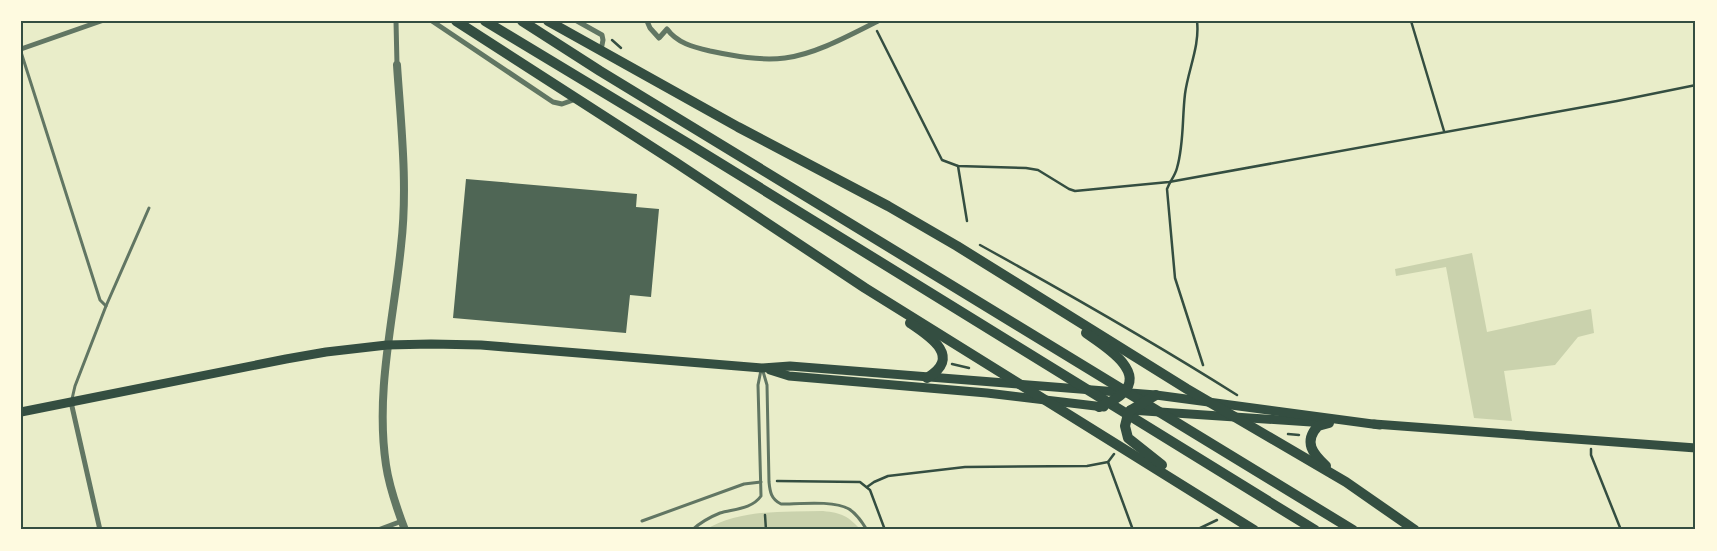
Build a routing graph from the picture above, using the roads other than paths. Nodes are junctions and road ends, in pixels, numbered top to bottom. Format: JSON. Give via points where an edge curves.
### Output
{"nodes":[{"id":1,"x":101,"y":21,"type":"edge"},
{"id":2,"x":396,"y":21,"type":"edge"},
{"id":3,"x":432,"y":21,"type":"edge"},
{"id":4,"x":456,"y":21,"type":"edge"},
{"id":5,"x":485,"y":21,"type":"edge"},
{"id":6,"x":522,"y":21,"type":"edge"},
{"id":7,"x":548,"y":21,"type":"edge"},
{"id":8,"x":577,"y":21,"type":"edge"},
{"id":9,"x":647,"y":21,"type":"edge"},
{"id":10,"x":876,"y":22,"type":"edge"},
{"id":11,"x":21,"y":50,"type":"edge"},
{"id":12,"x":601,"y":50,"type":"junction"},
{"id":13,"x":397,"y":65,"type":"joint"},
{"id":14,"x":576,"y":99,"type":"junction"},
{"id":15,"x":149,"y":208,"type":"dead end"},
{"id":16,"x":865,"y":288,"type":"junction"},
{"id":17,"x":1042,"y":298,"type":"junction"},
{"id":18,"x":106,"y":306,"type":"junction"},
{"id":19,"x":387,"y":345,"type":"junction"},
{"id":20,"x":762,"y":368,"type":"junction"},
{"id":21,"x":927,"y":378,"type":"junction"},
{"id":22,"x":1021,"y":384,"type":"junction"},
{"id":23,"x":1124,"y":392,"type":"junction"},
{"id":24,"x":1156,"y":395,"type":"junction"},
{"id":25,"x":1206,"y":401,"type":"junction"},
{"id":26,"x":71,"y":402,"type":"junction"},
{"id":27,"x":1050,"y":402,"type":"junction"},
{"id":28,"x":1098,"y":407,"type":"junction"},
{"id":29,"x":1131,"y":410,"type":"junction"},
{"id":30,"x":21,"y":412,"type":"edge"},
{"id":31,"x":1237,"y":418,"type":"junction"},
{"id":32,"x":1329,"y":424,"type":"junction"},
{"id":33,"x":1380,"y":424,"type":"junction"},
{"id":34,"x":1696,"y":448,"type":"edge"},
{"id":35,"x":761,"y":482,"type":"junction"},
{"id":36,"x":1346,"y":482,"type":"junction"},
{"id":37,"x":1180,"y":483,"type":"junction"},
{"id":38,"x":402,"y":520,"type":"junction"},
{"id":39,"x":642,"y":521,"type":"dead end"},
{"id":40,"x":100,"y":530,"type":"edge"},
{"id":41,"x":378,"y":530,"type":"edge"},
{"id":42,"x":405,"y":530,"type":"edge"},
{"id":43,"x":692,"y":530,"type":"edge"},
{"id":44,"x":867,"y":530,"type":"edge"},
{"id":45,"x":1254,"y":530,"type":"edge"},
{"id":46,"x":1315,"y":530,"type":"edge"},
{"id":47,"x":1353,"y":530,"type":"edge"},
{"id":48,"x":1415,"y":530,"type":"edge"}],
"edges":[{"from":1,"to":11,"type":"street"},
{"from":2,"to":13,"type":"street"},
{"from":3,"to":14,"type":"street","via":[[553,102],[562,104]]},
{"from":4,"to":14,"type":"highway"},
{"from":5,"to":46,"type":"highway"},
{"from":6,"to":47,"type":"highway"},
{"from":7,"to":12,"type":"highway"},
{"from":8,"to":12,"type":"street","via":[[602,35]]},
{"from":9,"to":10,"type":"street","via":[[659,38],[667,29],[671,35],[691,46],[769,59],[804,54]]},
{"from":11,"to":18,"type":"lane","via":[[100,300]]},
{"from":12,"to":17,"type":"highway","via":[[888,206]]},
{"from":13,"to":19,"type":"street","via":[[404,208]]},
{"from":14,"to":16,"type":"highway"},
{"from":15,"to":18,"type":"lane"},
{"from":16,"to":21,"type":"highway","via":[[887,308],[932,338],[940,348],[942,363]]},
{"from":16,"to":22,"type":"highway"},
{"from":17,"to":23,"type":"highway","via":[[1117,355],[1129,378]]},
{"from":17,"to":25,"type":"highway"},
{"from":18,"to":26,"type":"lane"},
{"from":19,"to":20,"type":"main road","via":[[482,345]]},
{"from":19,"to":26,"type":"main road","via":[[326,352]]},
{"from":19,"to":38,"type":"street","via":[[383,443],[386,466]]},
{"from":20,"to":21,"type":"main road","via":[[790,366]]},
{"from":20,"to":27,"type":"main road","via":[[789,376],[987,393]]},
{"from":20,"to":35,"type":"lane","via":[[758,385]]},
{"from":20,"to":44,"type":"lane","via":[[767,385],[769,482],[774,501],[847,507]]},
{"from":21,"to":22,"type":"main road"},
{"from":22,"to":23,"type":"main road"},
{"from":22,"to":27,"type":"highway"},
{"from":23,"to":24,"type":"main road"},
{"from":23,"to":28,"type":"highway"},
{"from":24,"to":25,"type":"main road"},
{"from":24,"to":29,"type":"highway"},
{"from":25,"to":31,"type":"highway"},
{"from":25,"to":33,"type":"main road"},
{"from":26,"to":30,"type":"main road"},
{"from":26,"to":40,"type":"street"},
{"from":27,"to":28,"type":"main road"},
{"from":27,"to":37,"type":"highway"},
{"from":28,"to":29,"type":"main road"},
{"from":29,"to":31,"type":"main road"},
{"from":29,"to":37,"type":"highway","via":[[1125,426],[1128,438]]},
{"from":31,"to":32,"type":"main road"},
{"from":31,"to":36,"type":"highway"},
{"from":32,"to":33,"type":"main road"},
{"from":32,"to":36,"type":"highway","via":[[1315,430],[1310,438],[1311,450]]},
{"from":33,"to":34,"type":"main road"},
{"from":35,"to":39,"type":"lane","via":[[744,484]]},
{"from":35,"to":43,"type":"lane","via":[[761,496],[757,501],[704,520]]},
{"from":36,"to":48,"type":"highway"},
{"from":37,"to":45,"type":"highway"},
{"from":38,"to":41,"type":"street"},
{"from":38,"to":42,"type":"street"}]}
